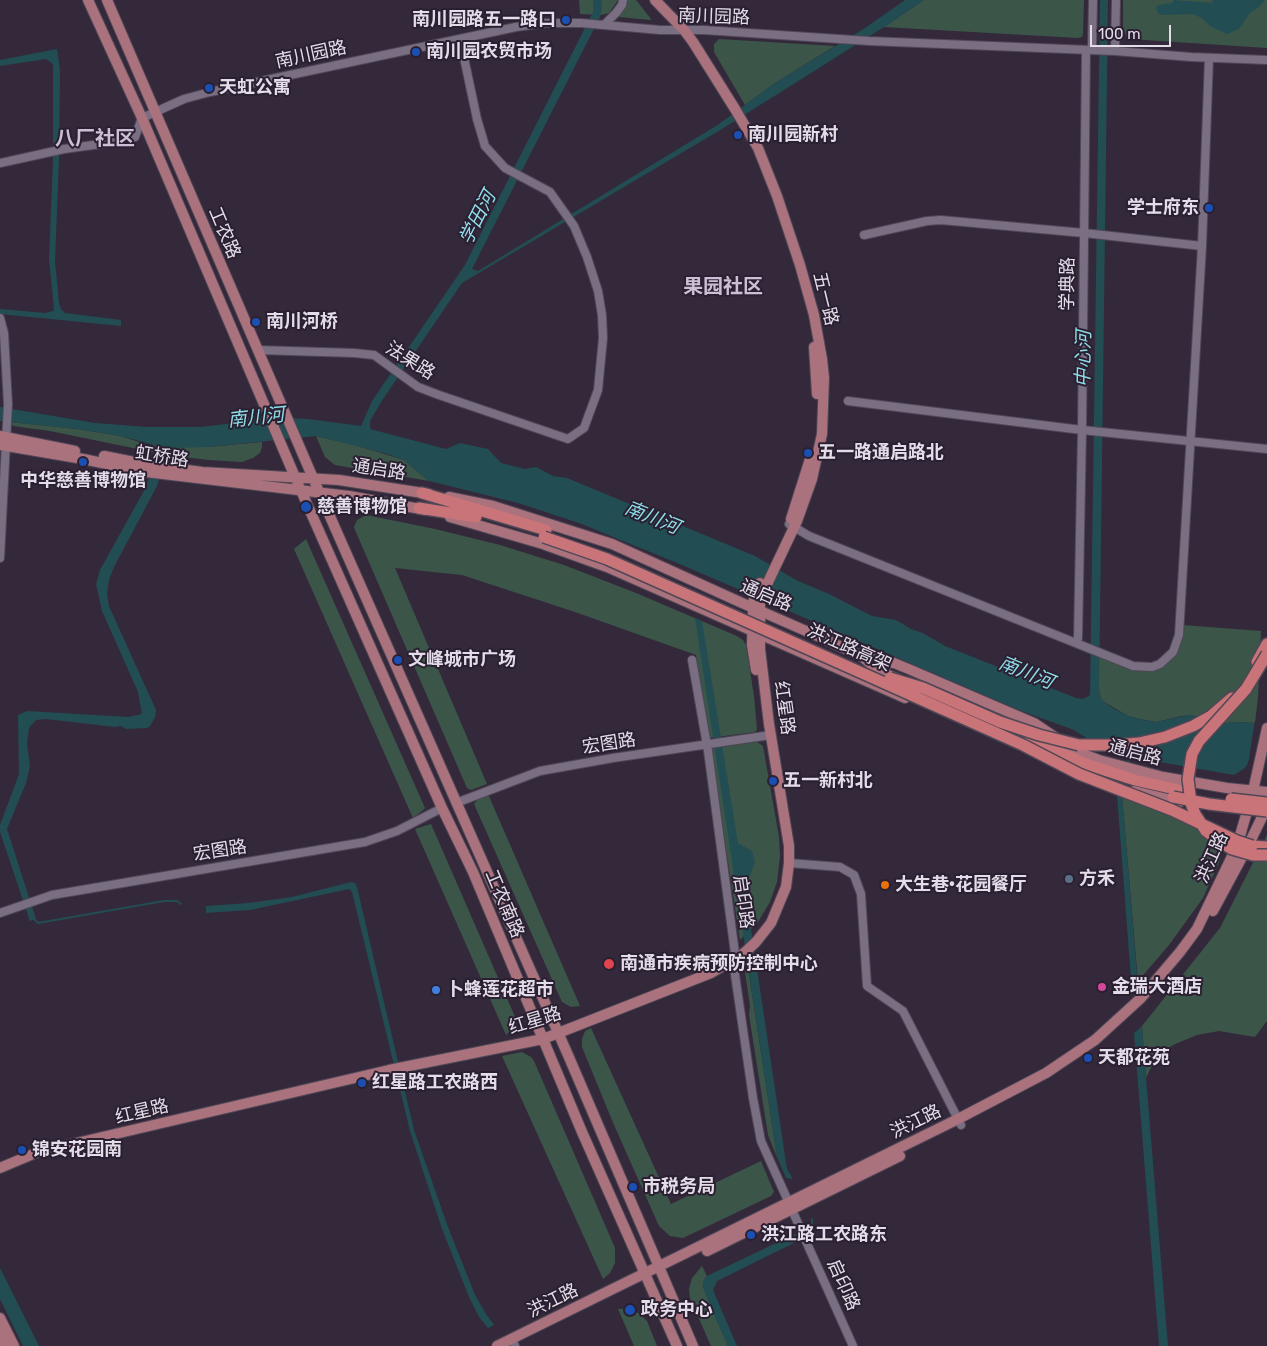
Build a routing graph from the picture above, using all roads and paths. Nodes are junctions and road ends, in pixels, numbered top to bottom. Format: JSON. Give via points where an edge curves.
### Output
{"nodes":[{"id":1,"x":88,"y":0,"type":"edge"},
{"id":2,"x":106,"y":0,"type":"edge"},
{"id":3,"x":623,"y":0,"type":"edge"},
{"id":4,"x":647,"y":0,"type":"edge"},
{"id":5,"x":655,"y":0,"type":"edge"},
{"id":6,"x":1093,"y":0,"type":"edge"},
{"id":7,"x":1116,"y":0,"type":"edge"},
{"id":8,"x":602,"y":24,"type":"junction"},
{"id":9,"x":681,"y":30,"type":"junction"},
{"id":10,"x":460,"y":40,"type":"junction"},
{"id":11,"x":1091,"y":50,"type":"junction"},
{"id":12,"x":1113,"y":51,"type":"junction"},
{"id":13,"x":1209,"y":58,"type":"junction"},
{"id":14,"x":1267,"y":60,"type":"edge"},
{"id":15,"x":155,"y":112,"type":"junction"},
{"id":16,"x":142,"y":118,"type":"junction"},
{"id":17,"x":0,"y":163,"type":"edge"},
{"id":18,"x":1084,"y":233,"type":"junction"},
{"id":19,"x":864,"y":236,"type":"dead end"},
{"id":20,"x":1202,"y":246,"type":"junction"},
{"id":21,"x":0,"y":318,"type":"edge"},
{"id":22,"x":258,"y":350,"type":"junction"},
{"id":23,"x":848,"y":401,"type":"dead end"},
{"id":24,"x":1082,"y":430,"type":"junction"},
{"id":25,"x":3,"y":441,"type":"edge"},
{"id":26,"x":1190,"y":441,"type":"junction"},
{"id":27,"x":1267,"y":449,"type":"edge"},
{"id":28,"x":164,"y":471,"type":"junction"},
{"id":29,"x":295,"y":477,"type":"junction"},
{"id":30,"x":313,"y":478,"type":"junction"},
{"id":31,"x":302,"y":491,"type":"junction"},
{"id":32,"x":321,"y":493,"type":"junction"},
{"id":33,"x":422,"y":494,"type":"junction"},
{"id":34,"x":419,"y":508,"type":"junction"},
{"id":35,"x":791,"y":526,"type":"junction"},
{"id":36,"x":545,"y":533,"type":"junction"},
{"id":37,"x":0,"y":558,"type":"edge"},
{"id":38,"x":756,"y":609,"type":"junction"},
{"id":39,"x":756,"y":633,"type":"junction"},
{"id":40,"x":1078,"y":638,"type":"dead end"},
{"id":41,"x":1267,"y":644,"type":"edge"},
{"id":42,"x":1267,"y":654,"type":"edge"},
{"id":43,"x":692,"y":660,"type":"dead end"},
{"id":44,"x":894,"y":680,"type":"junction"},
{"id":45,"x":1267,"y":728,"type":"edge"},
{"id":46,"x":769,"y":736,"type":"junction"},
{"id":47,"x":708,"y":744,"type":"junction"},
{"id":48,"x":1023,"y":744,"type":"junction"},
{"id":49,"x":1253,"y":791,"type":"junction"},
{"id":50,"x":1267,"y":792,"type":"edge"},
{"id":51,"x":1267,"y":802,"type":"edge"},
{"id":52,"x":456,"y":803,"type":"junction"},
{"id":53,"x":442,"y":808,"type":"junction"},
{"id":54,"x":1246,"y":813,"type":"junction"},
{"id":55,"x":1266,"y":813,"type":"edge"},
{"id":56,"x":1267,"y":847,"type":"edge"},
{"id":57,"x":1267,"y":855,"type":"edge"},
{"id":58,"x":789,"y":863,"type":"junction"},
{"id":59,"x":0,"y":912,"type":"edge"},
{"id":60,"x":756,"y":938,"type":"junction"},
{"id":61,"x":738,"y":954,"type":"junction"},
{"id":62,"x":557,"y":1030,"type":"junction"},
{"id":63,"x":542,"y":1036,"type":"junction"},
{"id":64,"x":388,"y":1067,"type":"junction"},
{"id":65,"x":960,"y":1122,"type":"junction"},
{"id":66,"x":0,"y":1162,"type":"edge"},
{"id":67,"x":0,"y":1168,"type":"edge"},
{"id":68,"x":790,"y":1206,"type":"junction"},
{"id":69,"x":662,"y":1269,"type":"junction"},
{"id":70,"x":647,"y":1276,"type":"junction"},
{"id":71,"x":0,"y":1318,"type":"edge"},
{"id":72,"x":0,"y":1334,"type":"edge"},
{"id":73,"x":513,"y":1344,"type":"edge"},
{"id":74,"x":6,"y":1346,"type":"edge"},
{"id":75,"x":14,"y":1346,"type":"edge"},
{"id":76,"x":497,"y":1346,"type":"edge"},
{"id":77,"x":677,"y":1346,"type":"edge"},
{"id":78,"x":694,"y":1346,"type":"edge"},
{"id":79,"x":853,"y":1346,"type":"edge"}],
"edges":[{"from":1,"to":16,"type":"main road","name":"工农路"},
{"from":2,"to":15,"type":"main road","name":"工农路"},
{"from":3,"to":8,"type":"street","via":[[616,13]]},
{"from":4,"to":9,"type":"main road","name":"五一路"},
{"from":5,"to":9,"type":"main road","name":"五一路"},
{"from":6,"to":11,"type":"street","name":"学典路"},
{"from":7,"to":12,"type":"street"},
{"from":8,"to":9,"type":"street","name":"南川园路"},
{"from":8,"to":10,"type":"street","name":"南川园路","via":[[545,23]]},
{"from":9,"to":11,"type":"street","name":"南川园路"},
{"from":9,"to":35,"type":"main road","name":"五一路","via":[[739,121],[754,152],[784,232],[808,313],[817,396],[815,431]]},
{"from":10,"to":15,"type":"street","name":"南川园路","via":[[210,92]]},
{"from":10,"to":22,"type":"street","name":"法果路","via":[[485,146],[505,168],[550,192],[574,226],[598,291],[603,338],[598,390],[584,428],[568,439],[418,386],[374,355]]},
{"from":11,"to":12,"type":"street","name":"南川园路"},
{"from":11,"to":18,"type":"street","name":"学典路"},
{"from":12,"to":13,"type":"street","name":"南川园路"},
{"from":13,"to":14,"type":"street","name":"南川园路"},
{"from":13,"to":20,"type":"street"},
{"from":15,"to":16,"type":"street","name":"南川园路"},
{"from":15,"to":22,"type":"main road","name":"工农路"},
{"from":16,"to":17,"type":"street","via":[[135,137]]},
{"from":16,"to":29,"type":"main road","name":"工农路"},
{"from":18,"to":19,"type":"street","via":[[941,220]]},
{"from":18,"to":20,"type":"street"},
{"from":18,"to":24,"type":"street","name":"学典路"},
{"from":20,"to":26,"type":"street"},
{"from":21,"to":25,"type":"street","via":[[4,333],[8,404],[8,425]]},
{"from":22,"to":30,"type":"main road","name":"工农路"},
{"from":23,"to":24,"type":"street"},
{"from":24,"to":26,"type":"street"},
{"from":24,"to":40,"type":"street","name":"学典路"},
{"from":25,"to":28,"type":"main road","name":"虹桥路","via":[[83,459]]},
{"from":25,"to":37,"type":"street"},
{"from":26,"to":27,"type":"street"},
{"from":26,"to":35,"type":"street","via":[[1179,634],[1172,652],[1152,667],[1141,668],[1119,661],[818,540]]},
{"from":28,"to":29,"type":"main road","name":"虹桥路"},
{"from":28,"to":31,"type":"main road","name":"虹桥路"},
{"from":29,"to":30,"type":"main road","name":"虹桥路"},
{"from":29,"to":31,"type":"main road","name":"工农南路"},
{"from":30,"to":32,"type":"main road","name":"工农南路"},
{"from":30,"to":33,"type":"main road","name":"通启路"},
{"from":31,"to":32,"type":"main road","name":"虹桥路"},
{"from":31,"to":53,"type":"main road","name":"工农南路"},
{"from":32,"to":34,"type":"main road","name":"通启路"},
{"from":32,"to":52,"type":"main road","name":"工农南路"},
{"from":33,"to":36,"type":"highway","name":"洪江路高架"},
{"from":33,"to":38,"type":"main road","name":"通启路","via":[[493,506],[612,544]]},
{"from":34,"to":36,"type":"highway","name":"洪江路高架"},
{"from":34,"to":39,"type":"main road","name":"通启路","via":[[564,551]]},
{"from":35,"to":38,"type":"main road","name":"五一路","via":[[757,598]]},
{"from":36,"to":44,"type":"highway","name":"洪江路高架","via":[[609,552]]},
{"from":36,"to":48,"type":"highway","name":"洪江路高架","bridge":true},
{"from":38,"to":39,"type":"main road","name":"五一路"},
{"from":38,"to":49,"type":"main road","name":"通启路","via":[[862,656],[879,671],[976,714],[1083,754],[1163,777]]},
{"from":39,"to":46,"type":"main road","name":"红星路","via":[[752,646]]},
{"from":39,"to":54,"type":"main road","name":"通启路","via":[[1089,775],[1136,792]]},
{"from":41,"to":44,"type":"highway","bridge":true,"via":[[1250,676],[1211,716],[1165,737],[1139,743],[1079,745],[1039,736],[922,688]]},
{"from":42,"to":57,"type":"highway","bridge":true,"via":[[1246,689],[1199,740],[1192,754],[1188,779],[1191,803],[1206,830],[1232,849]]},
{"from":43,"to":47,"type":"street","name":"启印路"},
{"from":44,"to":51,"type":"highway","name":"洪江路高架","bridge":true,"via":[[1086,764],[1165,788]]},
{"from":45,"to":49,"type":"main road","name":"洪江路"},
{"from":46,"to":47,"type":"street","name":"宏图路"},
{"from":46,"to":58,"type":"main road","name":"红星路","via":[[787,830]]},
{"from":46,"to":60,"type":"main road","name":"红星路","via":[[783,827],[784,860],[774,907]]},
{"from":47,"to":52,"type":"street","name":"宏图路","via":[[540,771]]},
{"from":47,"to":61,"type":"street","name":"启印路"},
{"from":48,"to":55,"type":"highway","name":"洪江路高架","bridge":true,"via":[[1101,777],[1135,787]]},
{"from":48,"to":56,"type":"highway","bridge":true,"via":[[1079,774],[1172,810],[1237,841]]},
{"from":49,"to":50,"type":"main road","name":"通启路"},
{"from":49,"to":54,"type":"main road","name":"洪江路"},
{"from":51,"to":55,"type":"main road","name":"洪江路"},
{"from":52,"to":62,"type":"main road","name":"工农南路"},
{"from":53,"to":59,"type":"street","name":"宏图路","via":[[397,831],[365,842],[90,887]]},
{"from":53,"to":63,"type":"main road","name":"工农南路"},
{"from":54,"to":55,"type":"main road","name":"通启路"},
{"from":54,"to":65,"type":"main road","name":"洪江路","via":[[1237,846],[1197,929],[1140,998],[1095,1040],[1046,1074]]},
{"from":55,"to":65,"type":"main road","name":"洪江路","via":[[1199,936],[1147,1000],[1104,1039],[1050,1078]]},
{"from":58,"to":60,"type":"main road","name":"红星路","via":[[786,887],[778,909],[771,923]]},
{"from":58,"to":65,"type":"street","via":[[840,867],[854,875],[861,894],[867,986],[903,1011]]},
{"from":60,"to":61,"type":"main road","name":"红星路"},
{"from":61,"to":62,"type":"main road","name":"红星路"},
{"from":61,"to":68,"type":"street","name":"启印路","via":[[753,1098],[761,1141]]},
{"from":62,"to":63,"type":"main road","name":"红星路"},
{"from":62,"to":69,"type":"main road","name":"工农南路"},
{"from":63,"to":64,"type":"main road","name":"红星路"},
{"from":63,"to":70,"type":"main road","name":"工农南路"},
{"from":64,"to":66,"type":"main road","name":"红星路","via":[[36,1146]]},
{"from":64,"to":67,"type":"main road","name":"红星路","via":[[38,1152]]},
{"from":65,"to":68,"type":"main road","name":"洪江路"},
{"from":68,"to":69,"type":"main road","name":"洪江路"},
{"from":68,"to":79,"type":"street","name":"启印路"},
{"from":69,"to":70,"type":"main road","name":"洪江路"},
{"from":69,"to":78,"type":"main road","name":"工农南路"},
{"from":70,"to":73,"type":"main road","name":"洪江路"},
{"from":70,"to":77,"type":"main road","name":"工农南路"},
{"from":71,"to":75,"type":"main road"},
{"from":72,"to":74,"type":"main road"},
{"from":73,"to":76,"type":"main road","name":"洪江路"}]}
